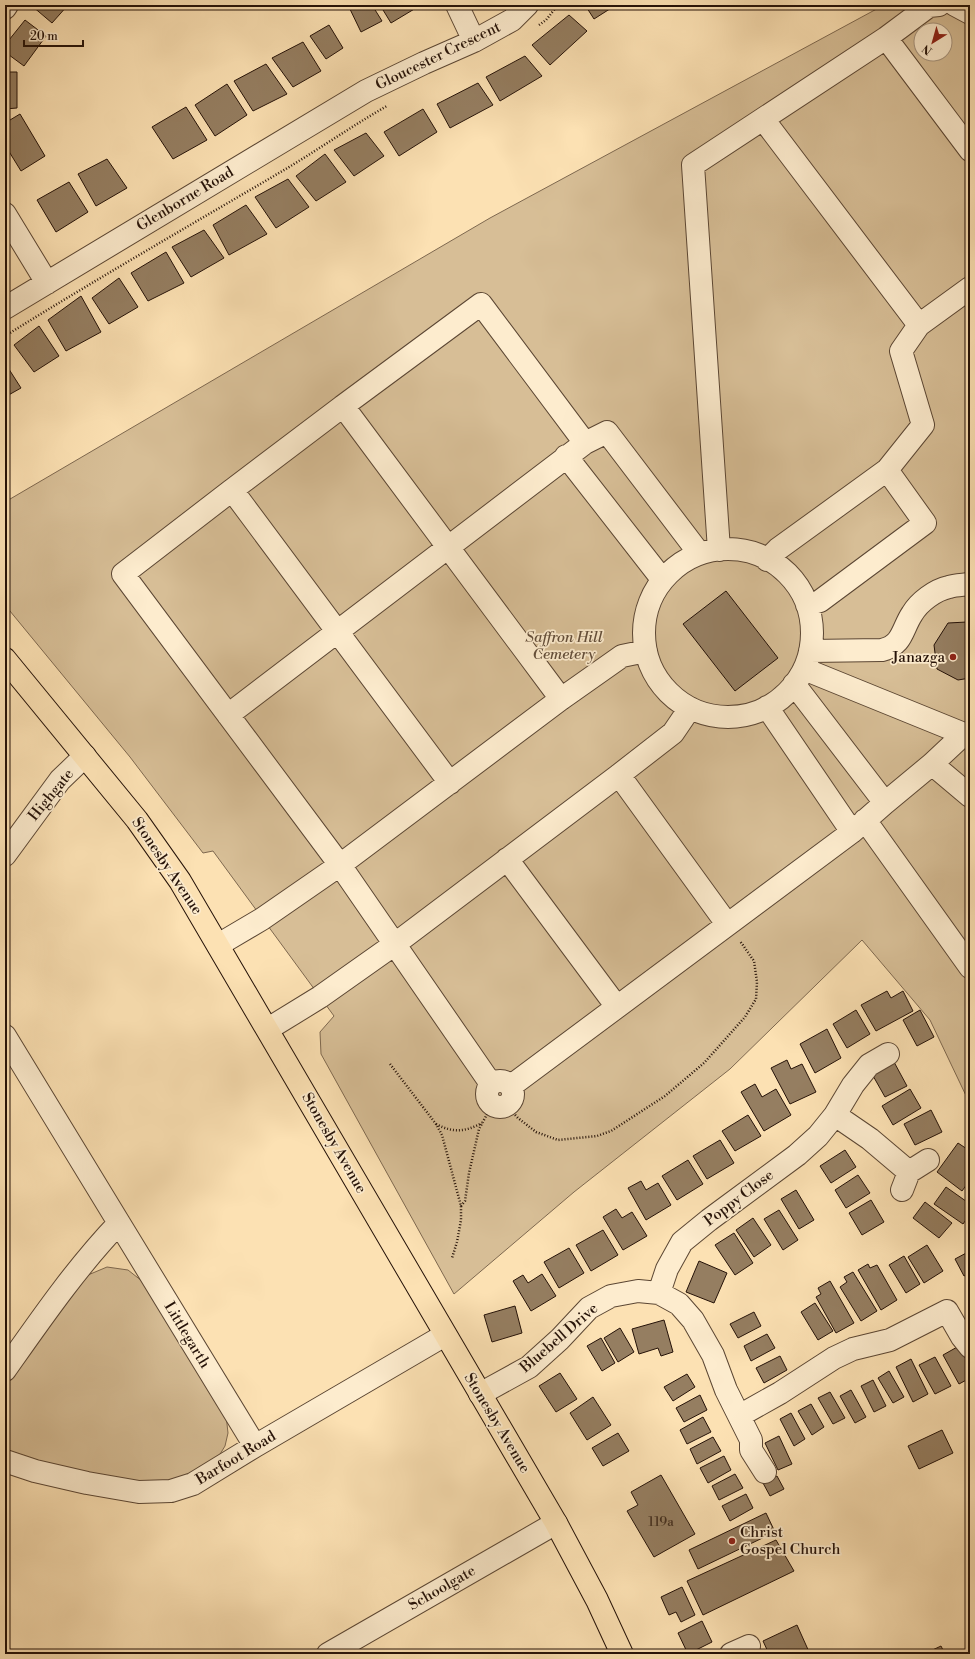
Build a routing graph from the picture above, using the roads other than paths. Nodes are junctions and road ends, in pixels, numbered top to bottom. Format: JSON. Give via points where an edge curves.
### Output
{"nodes":[{"id":1,"x":7,"y":5,"type":"edge"},
{"id":2,"x":457,"y":5,"type":"edge"},
{"id":3,"x":527,"y":5,"type":"edge"},
{"id":4,"x":939,"y":5,"type":"edge"},
{"id":5,"x":955,"y":5,"type":"edge"},
{"id":6,"x":5,"y":8,"type":"edge"},
{"id":7,"x":970,"y":13,"type":"edge"},
{"id":8,"x":886,"y":38,"type":"junction"},
{"id":9,"x":474,"y":40,"type":"junction"},
{"id":10,"x":366,"y":91,"type":"joint"},
{"id":11,"x":763,"y":119,"type":"junction"},
{"id":12,"x":970,"y":150,"type":"edge"},
{"id":13,"x":5,"y":214,"type":"edge"},
{"id":14,"x":47,"y":283,"type":"junction"},
{"id":15,"x":970,"y":288,"type":"edge"},
{"id":16,"x":5,"y":308,"type":"edge"},
{"id":17,"x":920,"y":325,"type":"junction"},
{"id":18,"x":344,"y":406,"type":"junction"},
{"id":19,"x":585,"y":443,"type":"junction"},
{"id":20,"x":566,"y":456,"type":"junction"},
{"id":21,"x":887,"y":470,"type":"junction"},
{"id":22,"x":232,"y":490,"type":"junction"},
{"id":23,"x":448,"y":548,"type":"junction"},
{"id":24,"x":709,"y":552,"type":"junction"},
{"id":25,"x":768,"y":560,"type":"junction"},
{"id":26,"x":662,"y":579,"type":"junction"},
{"id":27,"x":970,"y":584,"type":"edge"},
{"id":28,"x":807,"y":605,"type":"junction"},
{"id":29,"x":337,"y":632,"type":"junction"},
{"id":30,"x":646,"y":651,"type":"junction"},
{"id":31,"x":5,"y":659,"type":"edge"},
{"id":32,"x":803,"y":668,"type":"junction"},
{"id":33,"x":561,"y":700,"type":"junction"},
{"id":34,"x":767,"y":707,"type":"junction"},
{"id":35,"x":690,"y":708,"type":"junction"},
{"id":36,"x":228,"y":715,"type":"junction"},
{"id":37,"x":85,"y":756,"type":"junction"},
{"id":38,"x":932,"y":764,"type":"junction"},
{"id":39,"x":619,"y":775,"type":"junction"},
{"id":40,"x":450,"y":783,"type":"junction"},
{"id":41,"x":970,"y":796,"type":"edge"},
{"id":42,"x":885,"y":803,"type":"junction"},
{"id":43,"x":859,"y":826,"type":"junction"},
{"id":44,"x":5,"y":855,"type":"edge"},
{"id":45,"x":507,"y":859,"type":"junction"},
{"id":46,"x":340,"y":865,"type":"junction"},
{"id":47,"x":727,"y":924,"type":"junction"},
{"id":48,"x":395,"y":944,"type":"junction"},
{"id":49,"x":218,"y":945,"type":"junction"},
{"id":50,"x":970,"y":967,"type":"edge"},
{"id":51,"x":617,"y":1007,"type":"junction"},
{"id":52,"x":268,"y":1029,"type":"junction"},
{"id":53,"x":5,"y":1036,"type":"edge"},
{"id":54,"x":888,"y":1054,"type":"dead end"},
{"id":55,"x":835,"y":1115,"type":"junction"},
{"id":56,"x":928,"y":1160,"type":"dead end"},
{"id":57,"x":119,"y":1223,"type":"junction"},
{"id":58,"x":659,"y":1293,"type":"junction"},
{"id":59,"x":445,"y":1335,"type":"junction"},
{"id":60,"x":966,"y":1342,"type":"edge"},
{"id":61,"x":5,"y":1370,"type":"edge"},
{"id":62,"x":480,"y":1394,"type":"junction"},
{"id":63,"x":739,"y":1416,"type":"junction"},
{"id":64,"x":255,"y":1446,"type":"junction"},
{"id":65,"x":5,"y":1461,"type":"edge"},
{"id":66,"x":765,"y":1472,"type":"dead end"},
{"id":67,"x":556,"y":1523,"type":"junction"},
{"id":68,"x":340,"y":1651,"type":"edge"},
{"id":69,"x":622,"y":1654,"type":"edge"}],
"edges":[{"from":1,"to":6,"type":"street"},
{"from":2,"to":9,"type":"street"},
{"from":3,"to":9,"type":"street","name":"Gloucester Crescent","via":[[512,20]]},
{"from":4,"to":8,"type":"street","via":[[929,6]]},
{"from":5,"to":7,"type":"street"},
{"from":8,"to":11,"type":"street"},
{"from":8,"to":12,"type":"street"},
{"from":9,"to":10,"type":"street","name":"Gloucester Crescent"},
{"from":10,"to":14,"type":"street","name":"Glenborne Road"},
{"from":11,"to":17,"type":"street"},
{"from":11,"to":24,"type":"street","via":[[693,165]]},
{"from":13,"to":14,"type":"street"},
{"from":14,"to":16,"type":"street","name":"Glenborne Road"},
{"from":15,"to":17,"type":"street"},
{"from":17,"to":21,"type":"street","via":[[901,351],[923,425]]},
{"from":18,"to":19,"type":"street","via":[[481,304]]},
{"from":18,"to":22,"type":"street"},
{"from":18,"to":23,"type":"street"},
{"from":19,"to":20,"type":"street"},
{"from":19,"to":24,"type":"street","via":[[607,432]]},
{"from":20,"to":23,"type":"street"},
{"from":20,"to":26,"type":"street"},
{"from":21,"to":25,"type":"street","via":[[778,549]]},
{"from":21,"to":28,"type":"street","via":[[925,523],[820,601]]},
{"from":22,"to":29,"type":"street"},
{"from":22,"to":36,"type":"street","via":[[123,574]]},
{"from":23,"to":29,"type":"street"},
{"from":23,"to":33,"type":"street"},
{"from":24,"to":25,"type":"street","via":[[753,552]]},
{"from":24,"to":26,"type":"street","via":[[679,564]]},
{"from":25,"to":28,"type":"street","via":[[778,565],[797,584]]},
{"from":26,"to":30,"type":"street","via":[[650,601],[644,626]]},
{"from":27,"to":32,"type":"street","via":[[947,587],[927,598],[912,613],[903,633],[890,648]]},
{"from":28,"to":32,"type":"street","via":[[812,628]]},
{"from":29,"to":36,"type":"street"},
{"from":29,"to":40,"type":"street"},
{"from":30,"to":33,"type":"street","via":[[622,656]]},
{"from":30,"to":35,"type":"street","via":[[661,684]]},
{"from":31,"to":37,"type":"main road","name":"Stonesby Avenue"},
{"from":32,"to":34,"type":"street","via":[[782,697]]},
{"from":32,"to":38,"type":"street","via":[[964,734]]},
{"from":32,"to":42,"type":"street"},
{"from":33,"to":40,"type":"street"},
{"from":34,"to":35,"type":"street","via":[[748,714],[728,717]]},
{"from":34,"to":43,"type":"street"},
{"from":35,"to":39,"type":"street","via":[[673,733]]},
{"from":36,"to":46,"type":"street"},
{"from":37,"to":44,"type":"street","name":"Highgate","via":[[60,780]]},
{"from":37,"to":49,"type":"main road","name":"Stonesby Avenue","via":[[146,832],[180,881]]},
{"from":38,"to":41,"type":"street"},
{"from":38,"to":42,"type":"street"},
{"from":39,"to":45,"type":"street"},
{"from":39,"to":47,"type":"street"},
{"from":40,"to":46,"type":"street"},
{"from":42,"to":43,"type":"street"},
{"from":43,"to":47,"type":"street"},
{"from":43,"to":50,"type":"street"},
{"from":45,"to":48,"type":"street"},
{"from":45,"to":51,"type":"street"},
{"from":46,"to":48,"type":"street"},
{"from":46,"to":49,"type":"street","via":[[262,919]]},
{"from":47,"to":51,"type":"street"},
{"from":48,"to":51,"type":"street","via":[[496,1101]]},
{"from":48,"to":52,"type":"street","via":[[320,997]]},
{"from":49,"to":52,"type":"main road","name":"Stonesby Avenue"},
{"from":52,"to":59,"type":"main road","name":"Stonesby Avenue"},
{"from":53,"to":57,"type":"street","name":"Littlegarth"},
{"from":54,"to":55,"type":"street","name":"Poppy Close","via":[[869,1065]]},
{"from":55,"to":56,"type":"street","via":[[870,1139],[905,1181]]},
{"from":55,"to":58,"type":"street","name":"Poppy Close","via":[[818,1136],[797,1155],[682,1242],[667,1269]]},
{"from":57,"to":61,"type":"street","via":[[92,1251]]},
{"from":57,"to":64,"type":"street","name":"Littlegarth"},
{"from":58,"to":62,"type":"street","name":"Bluebell Drive","via":[[638,1291],[611,1296],[588,1308],[560,1339],[529,1367]]},
{"from":58,"to":63,"type":"street","name":"Bluebell Drive","via":[[678,1304],[693,1320],[713,1355]]},
{"from":59,"to":62,"type":"main road","name":"Stonesby Avenue"},
{"from":59,"to":64,"type":"street","name":"Barfoot Road"},
{"from":60,"to":63,"type":"street","via":[[947,1311],[896,1338],[853,1349],[834,1358]]},
{"from":62,"to":67,"type":"main road","name":"Stonesby Avenue"},
{"from":63,"to":66,"type":"street","name":"Bluebell Drive","via":[[751,1440],[751,1450]]},
{"from":64,"to":65,"type":"street","name":"Barfoot Road","via":[[193,1484],[171,1491],[139,1492],[87,1483]]},
{"from":67,"to":68,"type":"street","name":"Schoolgate"},
{"from":67,"to":69,"type":"main road","name":"Stonesby Avenue"}]}
